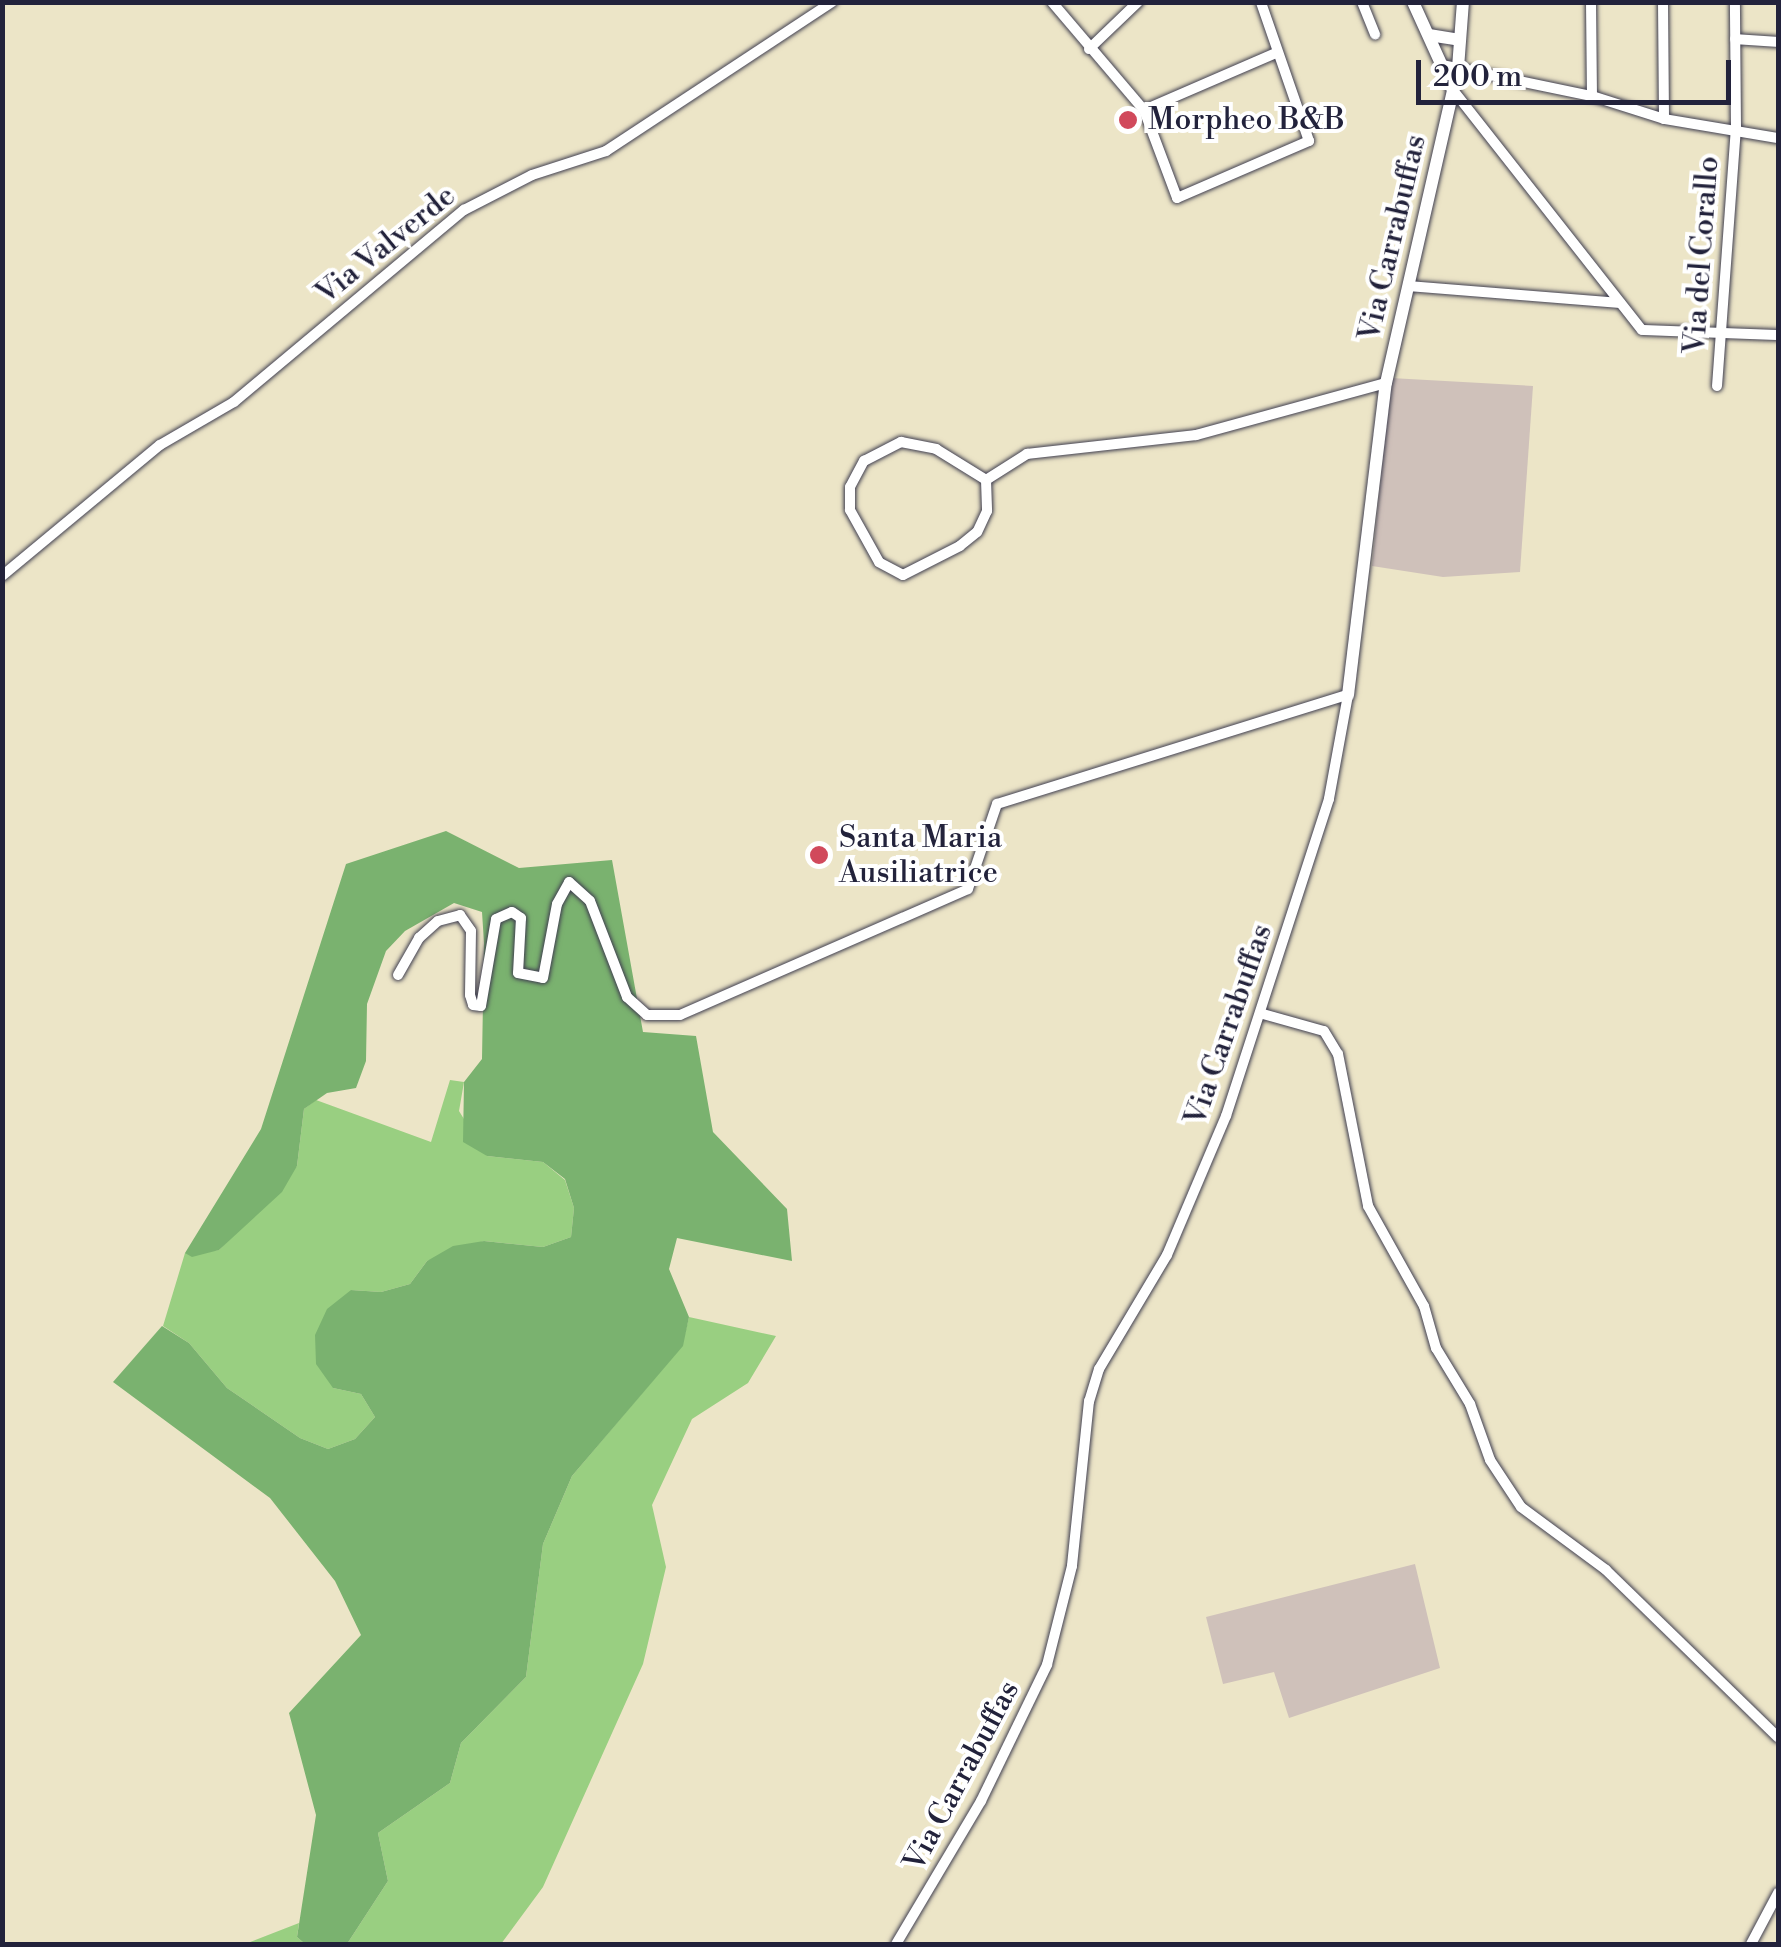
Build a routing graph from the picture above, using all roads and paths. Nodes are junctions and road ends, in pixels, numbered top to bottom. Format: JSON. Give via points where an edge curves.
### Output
{"nodes":[{"id":1,"x":832,"y":2,"type":"edge"},
{"id":2,"x":1052,"y":2,"type":"edge"},
{"id":3,"x":1138,"y":2,"type":"edge"},
{"id":4,"x":1261,"y":2,"type":"edge"},
{"id":5,"x":1362,"y":2,"type":"edge"},
{"id":6,"x":1413,"y":2,"type":"edge"},
{"id":7,"x":1463,"y":2,"type":"edge"},
{"id":8,"x":1591,"y":2,"type":"edge"},
{"id":9,"x":1663,"y":2,"type":"edge"},
{"id":10,"x":1735,"y":2,"type":"edge"},
{"id":11,"x":1375,"y":34,"type":"dead end"},
{"id":12,"x":1430,"y":35,"type":"junction"},
{"id":13,"x":1460,"y":40,"type":"junction"},
{"id":14,"x":1736,"y":40,"type":"junction"},
{"id":15,"x":1778,"y":42,"type":"edge"},
{"id":16,"x":1089,"y":49,"type":"junction"},
{"id":17,"x":1276,"y":53,"type":"junction"},
{"id":18,"x":1442,"y":64,"type":"junction"},
{"id":19,"x":1458,"y":68,"type":"junction"},
{"id":20,"x":1453,"y":90,"type":"junction"},
{"id":21,"x":1592,"y":96,"type":"junction"},
{"id":22,"x":1144,"y":110,"type":"junction"},
{"id":23,"x":1664,"y":119,"type":"junction"},
{"id":24,"x":1736,"y":128,"type":"junction"},
{"id":25,"x":1778,"y":138,"type":"edge"},
{"id":26,"x":1408,"y":286,"type":"junction"},
{"id":27,"x":1620,"y":302,"type":"junction"},
{"id":28,"x":1721,"y":334,"type":"junction"},
{"id":29,"x":1778,"y":334,"type":"edge"},
{"id":30,"x":1386,"y":383,"type":"junction"},
{"id":31,"x":1717,"y":386,"type":"dead end"},
{"id":32,"x":986,"y":480,"type":"junction"},
{"id":33,"x":2,"y":576,"type":"edge"},
{"id":34,"x":1348,"y":695,"type":"junction"},
{"id":35,"x":398,"y":975,"type":"dead end"},
{"id":36,"x":1263,"y":1014,"type":"junction"},
{"id":37,"x":1778,"y":1738,"type":"edge"},
{"id":38,"x":1778,"y":1892,"type":"edge"},
{"id":39,"x":896,"y":1944,"type":"edge"},
{"id":40,"x":1752,"y":1944,"type":"edge"}],
"edges":[{"from":1,"to":33,"type":"street","name":"Via Valverde","via":[[606,151],[532,176],[464,210],[377,276],[246,392],[160,445]]},
{"from":2,"to":16,"type":"street"},
{"from":3,"to":16,"type":"street"},
{"from":4,"to":17,"type":"street"},
{"from":5,"to":11,"type":"street"},
{"from":6,"to":12,"type":"street"},
{"from":7,"to":13,"type":"street"},
{"from":8,"to":21,"type":"street"},
{"from":9,"to":23,"type":"street"},
{"from":10,"to":14,"type":"street","name":"Via del Corallo"},
{"from":12,"to":13,"type":"street"},
{"from":12,"to":18,"type":"street"},
{"from":13,"to":19,"type":"street","name":"Via Carrabuffas"},
{"from":14,"to":15,"type":"street"},
{"from":14,"to":24,"type":"street","name":"Via del Corallo"},
{"from":16,"to":22,"type":"street"},
{"from":17,"to":22,"type":"street"},
{"from":17,"to":22,"type":"street","via":[[1309,141],[1177,198]]},
{"from":18,"to":19,"type":"street"},
{"from":18,"to":20,"type":"street"},
{"from":19,"to":20,"type":"street","name":"Via Carrabuffas"},
{"from":19,"to":21,"type":"street"},
{"from":20,"to":26,"type":"street","name":"Via Carrabuffas"},
{"from":20,"to":27,"type":"street"},
{"from":21,"to":23,"type":"street"},
{"from":23,"to":24,"type":"street"},
{"from":24,"to":25,"type":"street"},
{"from":24,"to":28,"type":"street","name":"Via del Corallo"},
{"from":26,"to":27,"type":"street"},
{"from":26,"to":30,"type":"street","name":"Via Carrabuffas"},
{"from":27,"to":28,"type":"street","via":[[1642,330]]},
{"from":28,"to":29,"type":"street"},
{"from":28,"to":31,"type":"street","name":"Via del Corallo"},
{"from":30,"to":32,"type":"street","via":[[1196,436],[1027,454]]},
{"from":30,"to":34,"type":"street","name":"Via Carrabuffas"},
{"from":32,"to":32,"type":"street","via":[[936,449],[901,442],[882,446],[850,487],[850,510],[879,562],[903,575],[933,564],[977,532],[986,520]]},
{"from":34,"to":35,"type":"street","via":[[997,804],[968,889],[680,1016],[647,1015],[626,996],[590,901],[570,882],[557,904],[543,978],[518,973],[521,918],[512,912],[496,920],[481,1006],[472,1005],[471,931],[460,915],[438,921],[419,938]]},
{"from":34,"to":36,"type":"street","name":"Via Carrabuffas","via":[[1329,799]]},
{"from":36,"to":37,"type":"street","via":[[1324,1031],[1338,1054],[1368,1206],[1424,1306],[1436,1348],[1470,1404],[1490,1460],[1522,1506],[1606,1570]]},
{"from":36,"to":39,"type":"street","name":"Via Carrabuffas","via":[[1168,1254],[1099,1369],[1081,1455],[1072,1566],[1047,1666],[974,1814]]},
{"from":38,"to":40,"type":"street"}]}
